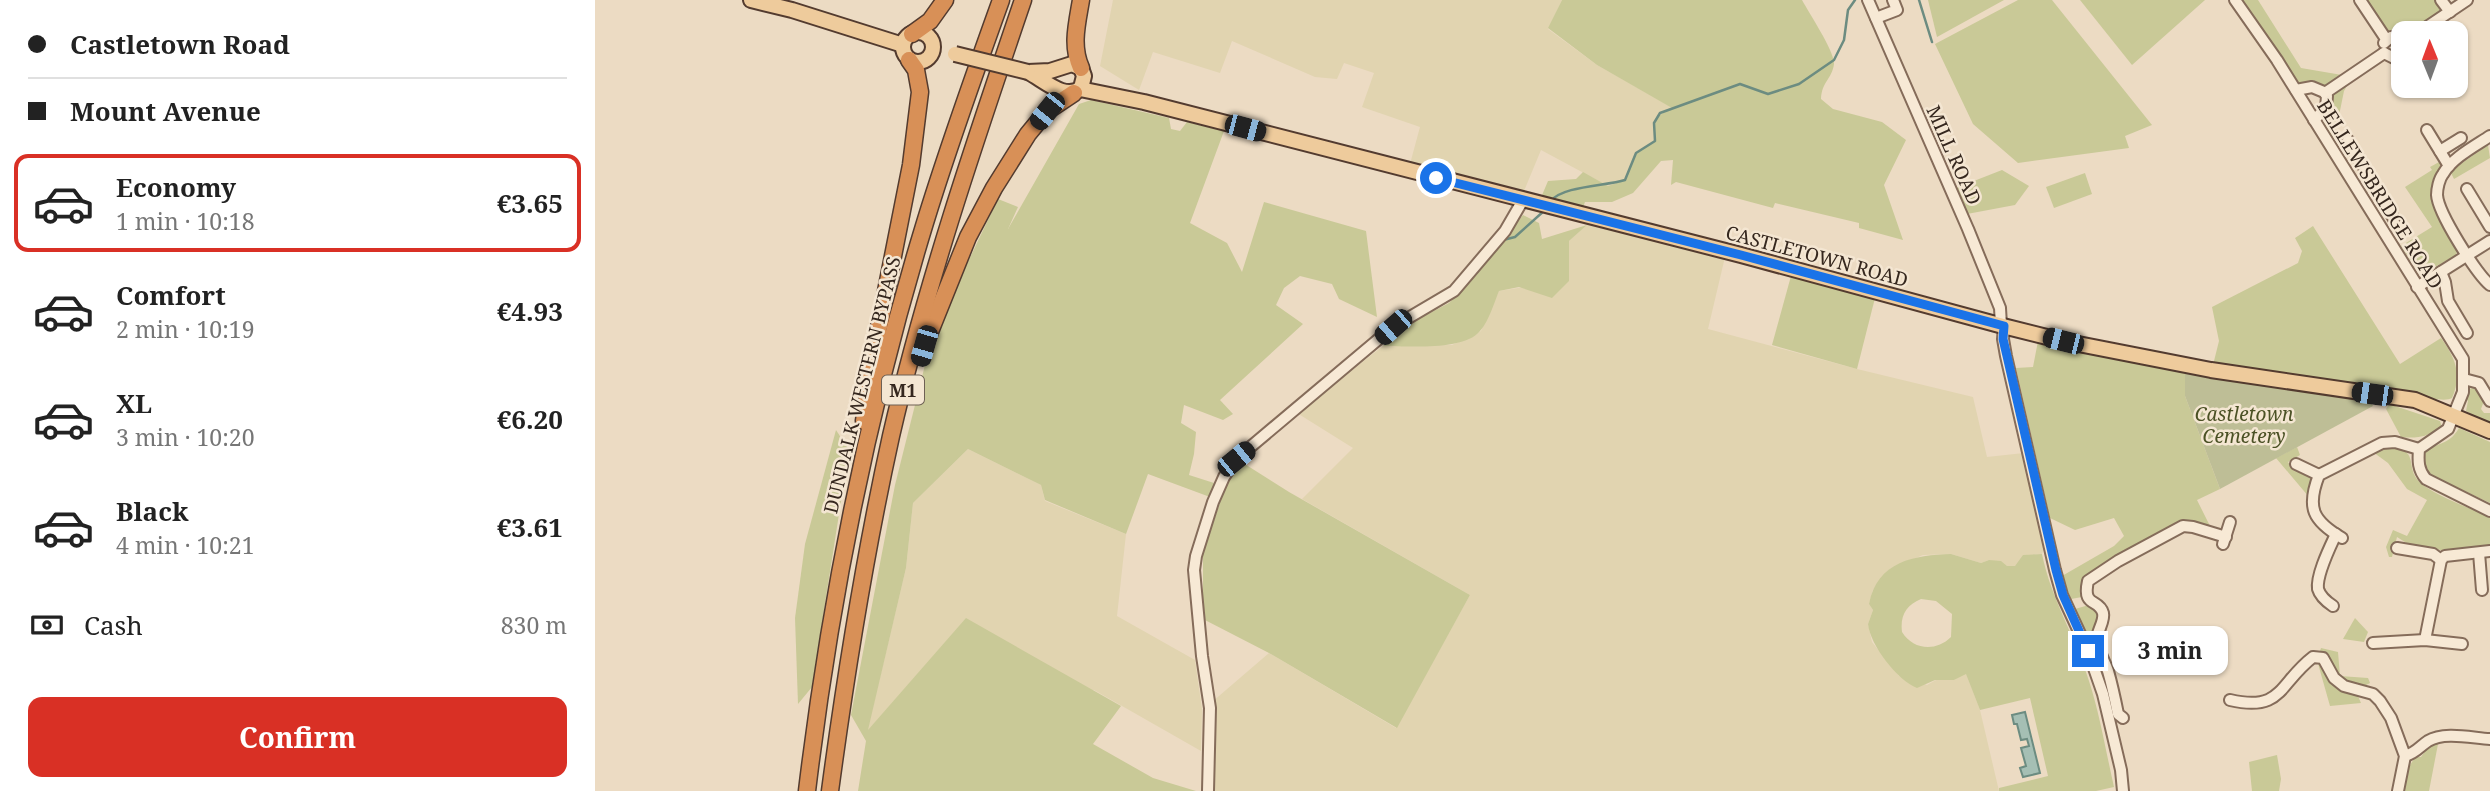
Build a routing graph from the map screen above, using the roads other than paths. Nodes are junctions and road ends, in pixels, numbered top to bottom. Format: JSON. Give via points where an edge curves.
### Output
{"nodes":[{"id":1,"x":751,"y":0,"type":"edge"},
{"id":2,"x":945,"y":0,"type":"edge"},
{"id":3,"x":1001,"y":0,"type":"edge"},
{"id":4,"x":1023,"y":0,"type":"edge"},
{"id":5,"x":1081,"y":0,"type":"edge"},
{"id":6,"x":1868,"y":0,"type":"edge"},
{"id":7,"x":1893,"y":0,"type":"edge"},
{"id":8,"x":2235,"y":0,"type":"edge"},
{"id":9,"x":2361,"y":0,"type":"edge"},
{"id":10,"x":2441,"y":0,"type":"edge"},
{"id":11,"x":2467,"y":0,"type":"edge"},
{"id":12,"x":2450,"y":12,"type":"junction"},
{"id":13,"x":1875,"y":18,"type":"junction"},
{"id":14,"x":2436,"y":21,"type":"edge"},
{"id":15,"x":2391,"y":38,"type":"edge"},
{"id":16,"x":2386,"y":39,"type":"junction"},
{"id":17,"x":908,"y":46,"type":"junction"},
{"id":18,"x":933,"y":50,"type":"junction"},
{"id":19,"x":2384,"y":53,"type":"junction"},
{"id":20,"x":2391,"y":56,"type":"edge"},
{"id":21,"x":1061,"y":66,"type":"junction"},
{"id":22,"x":1082,"y":70,"type":"junction"},
{"id":23,"x":1028,"y":72,"type":"junction"},
{"id":24,"x":2296,"y":90,"type":"junction"},
{"id":25,"x":1071,"y":91,"type":"junction"},
{"id":26,"x":2325,"y":93,"type":"junction"},
{"id":27,"x":1138,"y":100,"type":"junction"},
{"id":28,"x":2314,"y":120,"type":"junction"},
{"id":29,"x":2427,"y":130,"type":"dead end"},
{"id":30,"x":2490,"y":136,"type":"edge"},
{"id":31,"x":2461,"y":138,"type":"dead end"},
{"id":32,"x":2348,"y":141,"type":"dead end"},
{"id":33,"x":2440,"y":151,"type":"junction"},
{"id":34,"x":2361,"y":162,"type":"junction"},
{"id":35,"x":2449,"y":166,"type":"junction"},
{"id":36,"x":2346,"y":172,"type":"junction"},
{"id":37,"x":2467,"y":189,"type":"dead end"},
{"id":38,"x":1523,"y":200,"type":"junction"},
{"id":39,"x":2394,"y":219,"type":"dead end"},
{"id":40,"x":2490,"y":227,"type":"edge"},
{"id":41,"x":2490,"y":241,"type":"edge"},
{"id":42,"x":2468,"y":255,"type":"junction"},
{"id":43,"x":2441,"y":272,"type":"junction"},
{"id":44,"x":2490,"y":285,"type":"edge"},
{"id":45,"x":2417,"y":287,"type":"junction"},
{"id":46,"x":2003,"y":326,"type":"junction"},
{"id":47,"x":2467,"y":333,"type":"dead end"},
{"id":48,"x":2464,"y":379,"type":"junction"},
{"id":49,"x":2490,"y":401,"type":"edge"},
{"id":50,"x":2453,"y":414,"type":"junction"},
{"id":51,"x":2490,"y":430,"type":"edge"},
{"id":52,"x":2419,"y":449,"type":"junction"},
{"id":53,"x":2296,"y":464,"type":"dead end"},
{"id":54,"x":2319,"y":475,"type":"junction"},
{"id":55,"x":2490,"y":511,"type":"edge"},
{"id":56,"x":2230,"y":522,"type":"dead end"},
{"id":57,"x":2397,"y":548,"type":"dead end"},
{"id":58,"x":2485,"y":552,"type":"edge"},
{"id":59,"x":2441,"y":561,"type":"junction"},
{"id":60,"x":836,"y":589,"type":"junction"},
{"id":61,"x":2482,"y":590,"type":"dead end"},
{"id":62,"x":2088,"y":598,"type":"junction"},
{"id":63,"x":2333,"y":606,"type":"dead end"},
{"id":64,"x":2069,"y":607,"type":"junction"},
{"id":65,"x":2425,"y":640,"type":"junction"},
{"id":66,"x":2373,"y":643,"type":"dead end"},
{"id":67,"x":2462,"y":644,"type":"dead end"},
{"id":68,"x":2230,"y":700,"type":"dead end"},
{"id":69,"x":2123,"y":718,"type":"dead end"},
{"id":70,"x":2490,"y":739,"type":"edge"},
{"id":71,"x":2405,"y":756,"type":"junction"},
{"id":72,"x":807,"y":791,"type":"edge"},
{"id":73,"x":831,"y":791,"type":"edge"},
{"id":74,"x":1208,"y":791,"type":"edge"},
{"id":75,"x":2123,"y":791,"type":"edge"},
{"id":76,"x":2398,"y":791,"type":"edge"}],
"edges":[{"from":1,"to":17,"type":"main road"},
{"from":2,"to":17,"type":"highway"},
{"from":3,"to":60,"type":"highway","name":"DUNDALK WESTERN BYPASS","number":"M1","via":[[908,281]]},
{"from":4,"to":73,"type":"highway","number":"M1","via":[[942,245],[892,435],[859,592]]},
{"from":5,"to":22,"type":"highway","via":[[1074,45]]},
{"from":6,"to":13,"type":"street","name":"MILL ROAD"},
{"from":7,"to":13,"type":"street","via":[[1897,10]]},
{"from":8,"to":24,"type":"street","name":"BELLEWSBRIDGE ROAD"},
{"from":9,"to":16,"type":"street"},
{"from":10,"to":12,"type":"street"},
{"from":11,"to":12,"type":"street"},
{"from":12,"to":14,"type":"street"},
{"from":13,"to":46,"type":"street","name":"MILL ROAD","via":[[1968,229]]},
{"from":15,"to":16,"type":"street"},
{"from":16,"to":19,"type":"street"},
{"from":17,"to":18,"type":"main road","via":[[924,61]]},
{"from":17,"to":18,"type":"main road","via":[[925,34]]},
{"from":17,"to":60,"type":"highway","via":[[920,92],[911,165],[875,347]]},
{"from":18,"to":23,"type":"main road","bridge":true},
{"from":19,"to":20,"type":"street"},
{"from":19,"to":26,"type":"street"},
{"from":21,"to":22,"type":"main road","via":[[1072,64]]},
{"from":21,"to":23,"type":"main road"},
{"from":21,"to":25,"type":"main road","via":[[1055,76]]},
{"from":22,"to":25,"type":"main road","via":[[1085,80]]},
{"from":22,"to":27,"type":"main road","name":"CASTLETOWN ROAD"},
{"from":23,"to":25,"type":"main road","name":"CASTLETOWN ROAD"},
{"from":24,"to":26,"type":"street","via":[[2312,87]]},
{"from":24,"to":28,"type":"street","name":"BELLEWSBRIDGE ROAD"},
{"from":25,"to":27,"type":"main road","name":"CASTLETOWN ROAD"},
{"from":25,"to":73,"type":"highway","via":[[1028,134],[994,188],[968,237],[924,346],[865,594]]},
{"from":26,"to":28,"type":"street","via":[[2326,108]]},
{"from":27,"to":38,"type":"main road","name":"CASTLETOWN ROAD"},
{"from":28,"to":36,"type":"street","name":"BELLEWSBRIDGE ROAD"},
{"from":29,"to":33,"type":"street"},
{"from":30,"to":35,"type":"street"},
{"from":31,"to":33,"type":"street"},
{"from":32,"to":34,"type":"street"},
{"from":33,"to":35,"type":"street"},
{"from":34,"to":36,"type":"street"},
{"from":34,"to":39,"type":"street"},
{"from":35,"to":42,"type":"street","via":[[2442,174],[2437,196]]},
{"from":36,"to":45,"type":"street","name":"BELLEWSBRIDGE ROAD"},
{"from":37,"to":40,"type":"street"},
{"from":38,"to":46,"type":"main road","name":"CASTLETOWN ROAD"},
{"from":38,"to":74,"type":"street","via":[[1505,231],[1454,291],[1393,327],[1236,459],[1224,477],[1194,570],[1210,708]]},
{"from":41,"to":42,"type":"street"},
{"from":42,"to":43,"type":"street"},
{"from":42,"to":44,"type":"street"},
{"from":43,"to":45,"type":"street"},
{"from":43,"to":47,"type":"street","via":[[2448,301]]},
{"from":45,"to":48,"type":"street","name":"BELLEWSBRIDGE ROAD","via":[[2463,359]]},
{"from":46,"to":50,"type":"main road","name":"CASTLETOWN ROAD","via":[[2211,370],[2415,400]]},
{"from":46,"to":64,"type":"street","name":"MILL ROAD","via":[[2056,570]]},
{"from":48,"to":49,"type":"street","via":[[2479,383]]},
{"from":48,"to":50,"type":"street"},
{"from":50,"to":51,"type":"main road","name":"CASTLETOWN ROAD"},
{"from":50,"to":52,"type":"street","via":[[2448,429]]},
{"from":52,"to":54,"type":"street","via":[[2382,443]]},
{"from":52,"to":55,"type":"street","via":[[2421,473],[2427,479]]},
{"from":53,"to":54,"type":"street"},
{"from":54,"to":63,"type":"street","via":[[2312,508],[2316,518],[2339,536],[2318,588]]},
{"from":56,"to":62,"type":"street","via":[[2225,541],[2183,526],[2097,573],[2088,581]]},
{"from":57,"to":59,"type":"street","via":[[2433,554]]},
{"from":58,"to":59,"type":"street","via":[[2445,556]]},
{"from":58,"to":61,"type":"street"},
{"from":59,"to":65,"type":"street"},
{"from":60,"to":72,"type":"highway","name":"DUNDALK WESTERN BYPASS","number":"M1"},
{"from":62,"to":64,"type":"street"},
{"from":62,"to":69,"type":"street","via":[[2102,610],[2097,637],[2118,714]]},
{"from":64,"to":75,"type":"street","name":"MILL ROAD","via":[[2102,694]]},
{"from":65,"to":66,"type":"street"},
{"from":65,"to":67,"type":"street"},
{"from":68,"to":71,"type":"street","via":[[2250,705],[2276,698],[2300,667],[2313,657],[2323,658],[2344,686],[2373,694],[2380,701]]},
{"from":70,"to":71,"type":"street","via":[[2440,737]]},
{"from":71,"to":76,"type":"street"}]}
